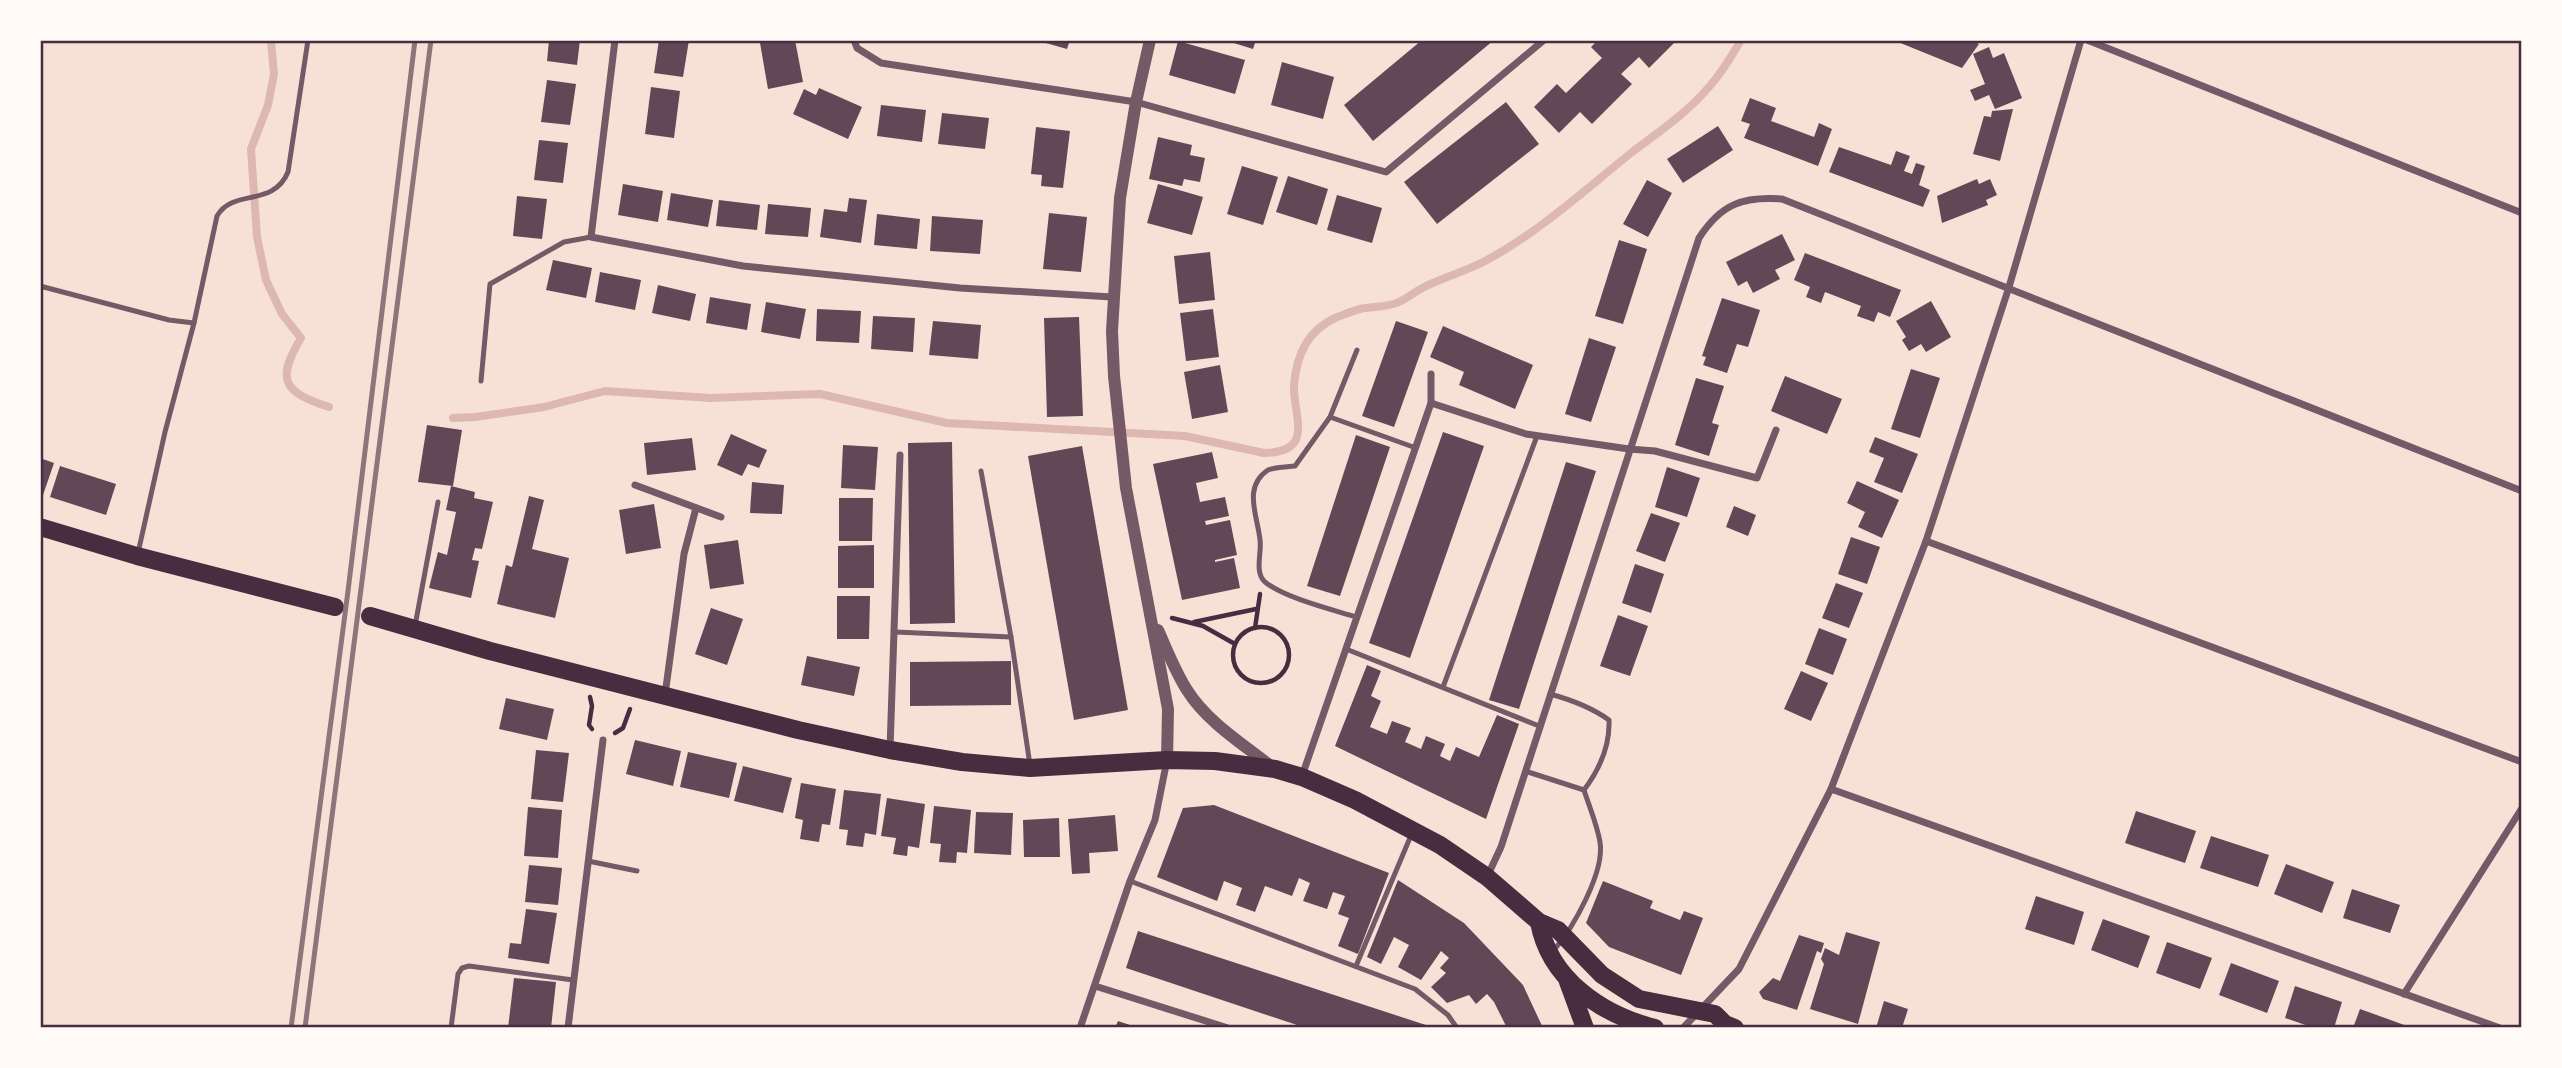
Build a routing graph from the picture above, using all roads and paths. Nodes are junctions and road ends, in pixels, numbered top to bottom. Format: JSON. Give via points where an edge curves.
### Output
{"nodes":[{"id":1,"x":308,"y":40,"type":"edge"},
{"id":2,"x":615,"y":40,"type":"edge"},
{"id":3,"x":854,"y":40,"type":"edge"},
{"id":4,"x":1150,"y":40,"type":"edge"},
{"id":5,"x":1544,"y":40,"type":"edge"},
{"id":6,"x":2081,"y":40,"type":"edge"},
{"id":7,"x":2087,"y":40,"type":"edge"},
{"id":8,"x":1136,"y":102,"type":"junction"},
{"id":9,"x":2522,"y":213,"type":"edge"},
{"id":10,"x":590,"y":237,"type":"junction"},
{"id":11,"x":40,"y":286,"type":"edge"},
{"id":12,"x":2008,"y":288,"type":"junction"},
{"id":13,"x":1112,"y":298,"type":"junction"},
{"id":14,"x":194,"y":323,"type":"junction"},
{"id":15,"x":1357,"y":351,"type":"dead end"},
{"id":16,"x":1431,"y":374,"type":"dead end"},
{"id":17,"x":481,"y":381,"type":"dead end"},
{"id":18,"x":1431,"y":403,"type":"junction"},
{"id":19,"x":1330,"y":417,"type":"junction"},
{"id":20,"x":1776,"y":430,"type":"dead end"},
{"id":21,"x":1537,"y":436,"type":"junction"},
{"id":22,"x":1416,"y":448,"type":"junction"},
{"id":23,"x":1629,"y":449,"type":"junction"},
{"id":24,"x":900,"y":456,"type":"dead end"},
{"id":25,"x":981,"y":471,"type":"dead end"},
{"id":26,"x":635,"y":485,"type":"dead end"},
{"id":27,"x":2522,"y":491,"type":"edge"},
{"id":28,"x":438,"y":502,"type":"dead end"},
{"id":29,"x":696,"y":508,"type":"junction"},
{"id":30,"x":721,"y":517,"type":"dead end"},
{"id":31,"x":40,"y":527,"type":"edge"},
{"id":32,"x":1926,"y":541,"type":"junction"},
{"id":33,"x":137,"y":556,"type":"junction"},
{"id":34,"x":1265,"y":581,"type":"junction"},
{"id":35,"x":335,"y":607,"type":"dead end"},
{"id":36,"x":1256,"y":609,"type":"junction"},
{"id":37,"x":1151,"y":614,"type":"junction"},
{"id":38,"x":370,"y":616,"type":"dead end"},
{"id":39,"x":1356,"y":617,"type":"junction"},
{"id":40,"x":1193,"y":622,"type":"junction"},
{"id":41,"x":1255,"y":628,"type":"junction"},
{"id":42,"x":415,"y":629,"type":"junction"},
{"id":43,"x":895,"y":632,"type":"junction"},
{"id":44,"x":1011,"y":637,"type":"junction"},
{"id":45,"x":1235,"y":645,"type":"junction"},
{"id":46,"x":1346,"y":649,"type":"junction"},
{"id":47,"x":594,"y":678,"type":"junction"},
{"id":48,"x":1443,"y":687,"type":"junction"},
{"id":49,"x":636,"y":688,"type":"junction"},
{"id":50,"x":1550,"y":694,"type":"junction"},
{"id":51,"x":665,"y":696,"type":"junction"},
{"id":52,"x":1539,"y":726,"type":"junction"},
{"id":53,"x":603,"y":740,"type":"junction"},
{"id":54,"x":890,"y":750,"type":"junction"},
{"id":55,"x":1167,"y":760,"type":"junction"},
{"id":56,"x":2522,"y":762,"type":"edge"},
{"id":57,"x":1030,"y":768,"type":"junction"},
{"id":58,"x":1275,"y":769,"type":"junction"},
{"id":59,"x":1525,"y":771,"type":"junction"},
{"id":60,"x":1302,"y":777,"type":"junction"},
{"id":61,"x":1831,"y":789,"type":"junction"},
{"id":62,"x":1584,"y":790,"type":"junction"},
{"id":63,"x":2522,"y":808,"type":"edge"},
{"id":64,"x":1413,"y":830,"type":"junction"},
{"id":65,"x":588,"y":861,"type":"junction"},
{"id":66,"x":637,"y":871,"type":"dead end"},
{"id":67,"x":1487,"y":877,"type":"junction"},
{"id":68,"x":1130,"y":881,"type":"junction"},
{"id":69,"x":1539,"y":922,"type":"junction"},
{"id":70,"x":1565,"y":937,"type":"junction"},
{"id":71,"x":1550,"y":955,"type":"junction"},
{"id":72,"x":1356,"y":966,"type":"junction"},
{"id":73,"x":573,"y":979,"type":"junction"},
{"id":74,"x":1567,"y":979,"type":"junction"},
{"id":75,"x":1095,"y":986,"type":"junction"},
{"id":76,"x":2404,"y":994,"type":"junction"},
{"id":77,"x":1639,"y":999,"type":"junction"},
{"id":78,"x":1662,"y":1003,"type":"junction"},
{"id":79,"x":1699,"y":1010,"type":"junction"},
{"id":80,"x":1630,"y":1025,"type":"edge"},
{"id":81,"x":1726,"y":1026,"type":"edge"},
{"id":82,"x":451,"y":1028,"type":"edge"},
{"id":83,"x":568,"y":1028,"type":"edge"},
{"id":84,"x":1080,"y":1028,"type":"edge"},
{"id":85,"x":1228,"y":1028,"type":"edge"},
{"id":86,"x":1457,"y":1028,"type":"edge"},
{"id":87,"x":1585,"y":1028,"type":"edge"},
{"id":88,"x":1656,"y":1028,"type":"edge"},
{"id":89,"x":1683,"y":1028,"type":"edge"},
{"id":90,"x":2500,"y":1028,"type":"edge"}],
"edges":[{"from":1,"to":14,"type":"lane","via":[[288,172],[280,185],[262,196],[226,206],[218,216]]},
{"from":2,"to":10,"type":"street"},
{"from":3,"to":8,"type":"street","via":[[857,48],[881,62]]},
{"from":4,"to":8,"type":"street"},
{"from":5,"to":8,"type":"street","via":[[1386,172]]},
{"from":6,"to":12,"type":"street"},
{"from":7,"to":9,"type":"street"},
{"from":8,"to":13,"type":"street","via":[[1120,198]]},
{"from":10,"to":13,"type":"street","via":[[743,266],[960,289]]},
{"from":10,"to":17,"type":"lane","via":[[564,242],[489,284]]},
{"from":11,"to":14,"type":"lane"},
{"from":12,"to":23,"type":"street","via":[[1782,199],[1733,205],[1710,222],[1699,238]]},
{"from":12,"to":27,"type":"street"},
{"from":12,"to":32,"type":"street"},
{"from":13,"to":37,"type":"street","via":[[1120,441]]},
{"from":14,"to":33,"type":"lane"},
{"from":15,"to":19,"type":"lane"},
{"from":16,"to":18,"type":"street"},
{"from":18,"to":21,"type":"street"},
{"from":18,"to":22,"type":"street"},
{"from":19,"to":22,"type":"lane"},
{"from":19,"to":34,"type":"lane","via":[[1295,466],[1269,470],[1256,484],[1252,507],[1260,541],[1259,574]]},
{"from":20,"to":23,"type":"street","via":[[1757,478],[1655,451]]},
{"from":21,"to":23,"type":"street"},
{"from":21,"to":48,"type":"lane"},
{"from":22,"to":39,"type":"street"},
{"from":23,"to":50,"type":"street"},
{"from":24,"to":43,"type":"street"},
{"from":25,"to":44,"type":"lane"},
{"from":26,"to":29,"type":"street"},
{"from":28,"to":42,"type":"lane"},
{"from":29,"to":30,"type":"street"},
{"from":29,"to":51,"type":"street","via":[[684,554]]},
{"from":31,"to":33,"type":"main road"},
{"from":32,"to":56,"type":"street"},
{"from":32,"to":61,"type":"street"},
{"from":33,"to":35,"type":"main road"},
{"from":34,"to":36,"type":"path"},
{"from":34,"to":39,"type":"lane","via":[[1293,596]]},
{"from":36,"to":40,"type":"path"},
{"from":36,"to":41,"type":"path"},
{"from":37,"to":40,"type":"path"},
{"from":37,"to":55,"type":"street","via":[[1168,709]]},
{"from":37,"to":58,"type":"street","via":[[1179,676],[1198,705]]},
{"from":38,"to":42,"type":"main road"},
{"from":39,"to":46,"type":"street"},
{"from":40,"to":45,"type":"path"},
{"from":41,"to":45,"type":"path"},
{"from":41,"to":45,"type":"path","via":[[1274,631],[1286,643],[1288,661],[1279,677],[1261,684],[1244,678],[1234,663]]},
{"from":42,"to":47,"type":"main road"},
{"from":43,"to":44,"type":"lane"},
{"from":43,"to":54,"type":"street"},
{"from":44,"to":57,"type":"lane"},
{"from":46,"to":48,"type":"lane"},
{"from":46,"to":60,"type":"street"},
{"from":47,"to":49,"type":"main road"},
{"from":47,"to":53,"type":"path","via":[[589,725]]},
{"from":48,"to":52,"type":"lane"},
{"from":49,"to":51,"type":"main road"},
{"from":49,"to":53,"type":"path","via":[[623,729]]},
{"from":50,"to":52,"type":"street"},
{"from":50,"to":62,"type":"lane","via":[[1579,702],[1609,720],[1609,735],[1596,773]]},
{"from":51,"to":54,"type":"main road"},
{"from":52,"to":59,"type":"street"},
{"from":53,"to":65,"type":"street"},
{"from":54,"to":57,"type":"main road"},
{"from":55,"to":57,"type":"main road"},
{"from":55,"to":58,"type":"main road"},
{"from":55,"to":68,"type":"street","via":[[1155,820]]},
{"from":58,"to":60,"type":"main road"},
{"from":59,"to":62,"type":"lane"},
{"from":59,"to":67,"type":"street"},
{"from":60,"to":64,"type":"main road"},
{"from":61,"to":76,"type":"street"},
{"from":61,"to":79,"type":"street","via":[[1739,969]]},
{"from":62,"to":70,"type":"lane","via":[[1601,844],[1593,883]]},
{"from":63,"to":76,"type":"street"},
{"from":64,"to":67,"type":"main road"},
{"from":64,"to":72,"type":"lane"},
{"from":65,"to":66,"type":"lane"},
{"from":65,"to":73,"type":"street"},
{"from":67,"to":69,"type":"main road"},
{"from":68,"to":72,"type":"lane"},
{"from":68,"to":75,"type":"street"},
{"from":69,"to":70,"type":"main road"},
{"from":69,"to":71,"type":"main road"},
{"from":70,"to":71,"type":"lane"},
{"from":70,"to":77,"type":"main road","via":[[1602,975]]},
{"from":71,"to":74,"type":"main road"},
{"from":72,"to":86,"type":"lane","via":[[1415,989]]},
{"from":73,"to":82,"type":"lane","via":[[462,968],[457,974]]},
{"from":73,"to":83,"type":"street"},
{"from":74,"to":80,"type":"main road"},
{"from":74,"to":87,"type":"main road"},
{"from":75,"to":84,"type":"street"},
{"from":75,"to":85,"type":"street"},
{"from":76,"to":90,"type":"street"},
{"from":77,"to":78,"type":"main road"},
{"from":77,"to":80,"type":"street"},
{"from":78,"to":79,"type":"main road"},
{"from":78,"to":88,"type":"street"},
{"from":79,"to":81,"type":"main road","via":[[1715,1014]]},
{"from":79,"to":89,"type":"street"},
{"from":80,"to":88,"type":"main road"}]}
